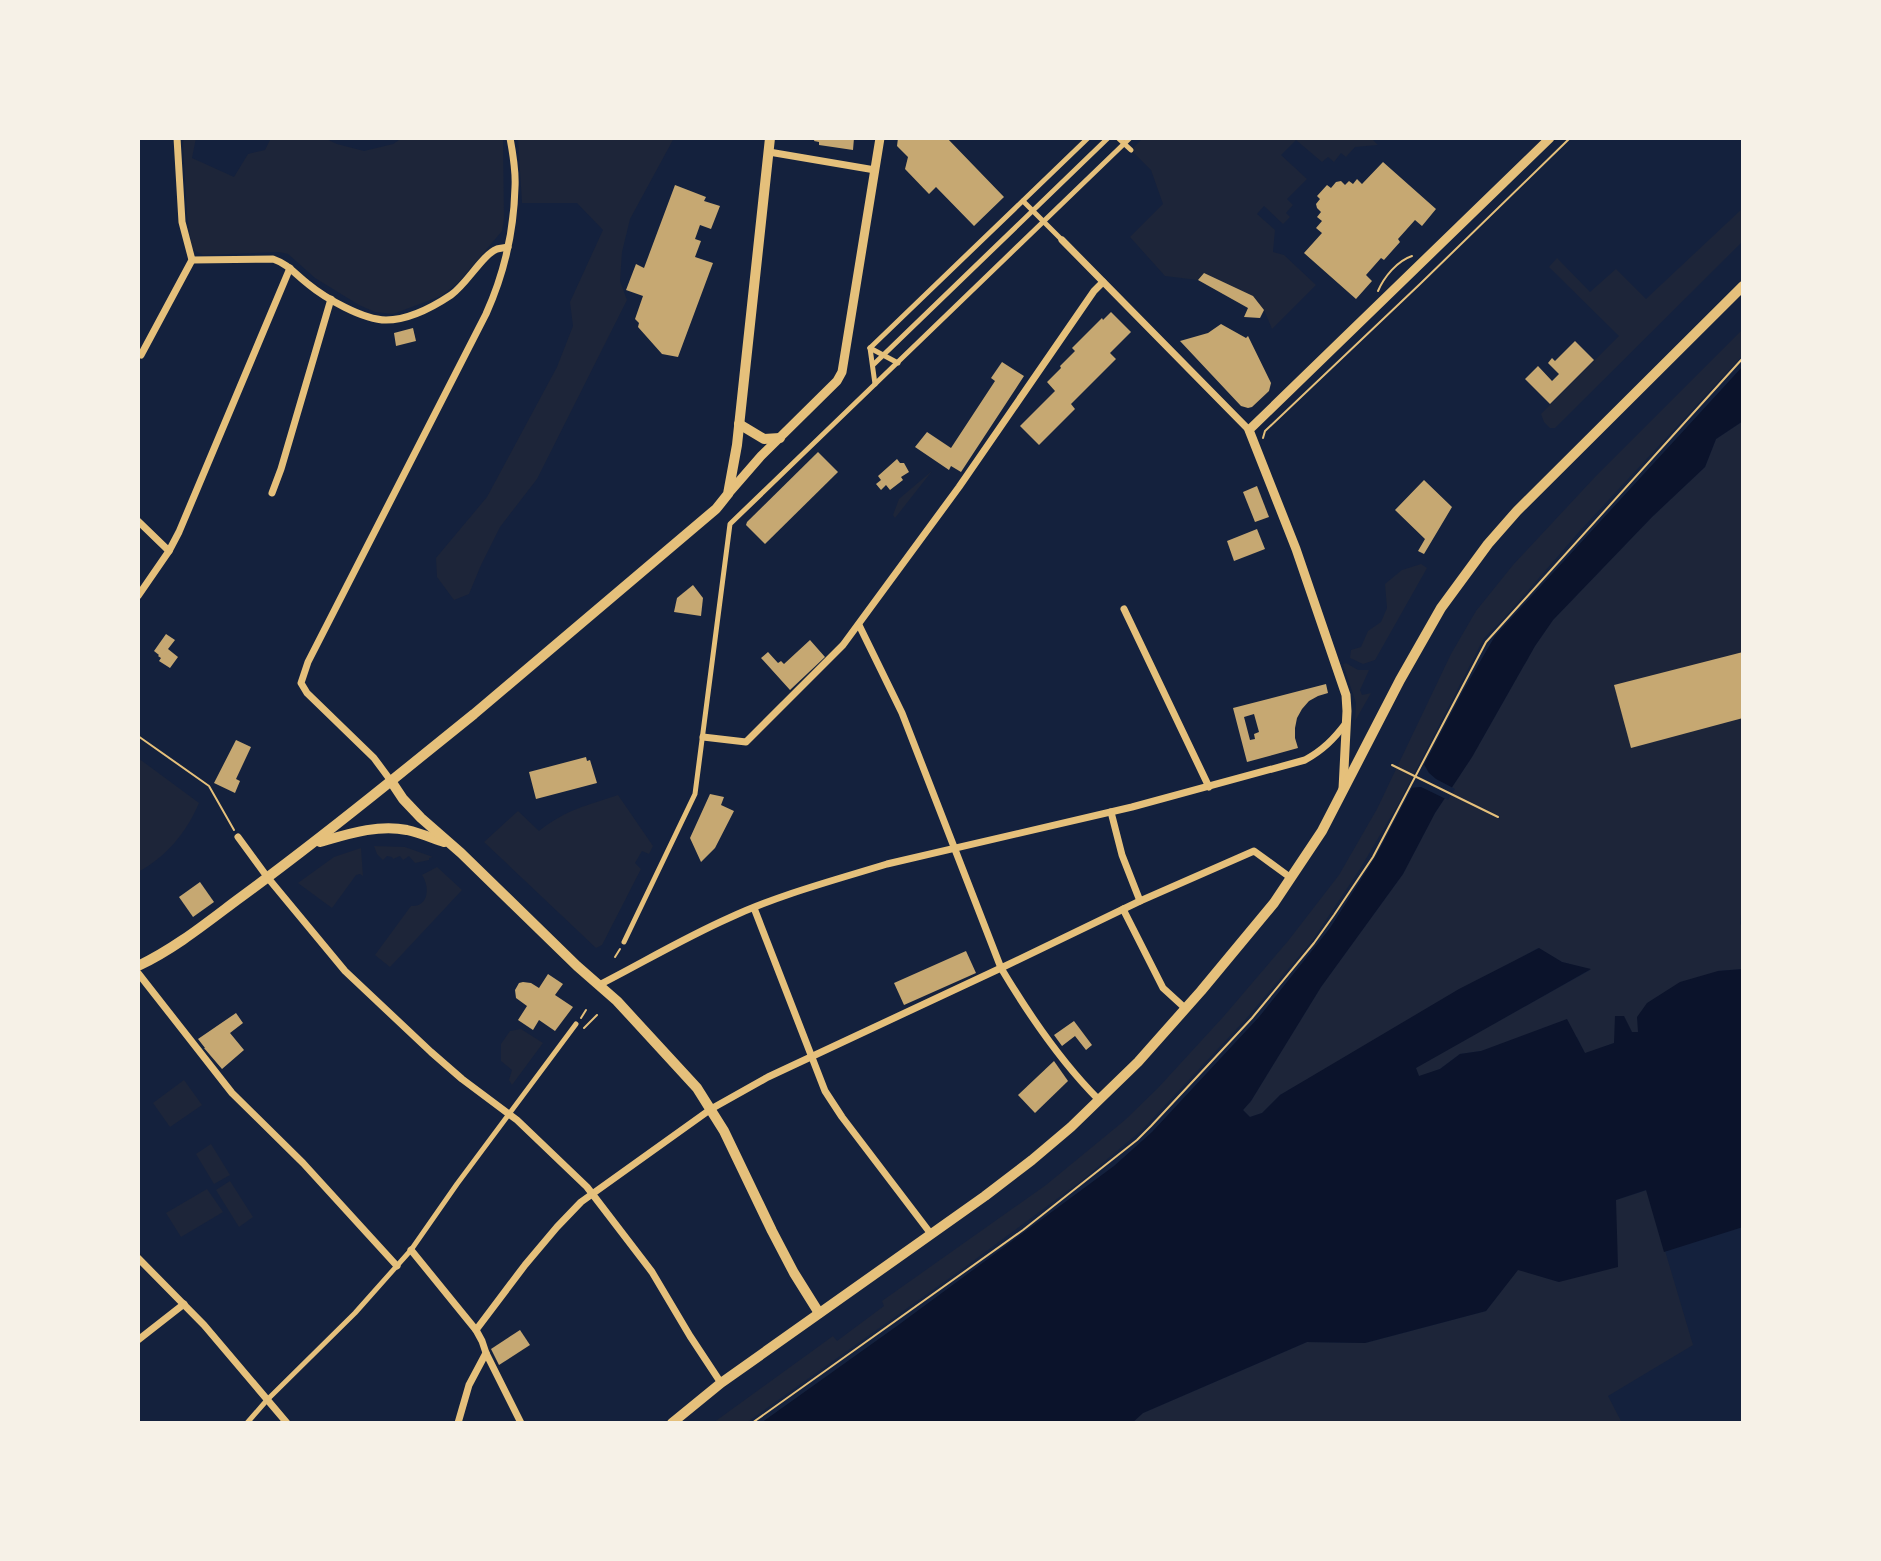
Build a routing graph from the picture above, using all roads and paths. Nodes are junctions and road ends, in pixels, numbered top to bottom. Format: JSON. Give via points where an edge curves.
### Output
{"nodes":[{"id":1,"x":177,"y":138,"type":"edge"},
{"id":2,"x":510,"y":138,"type":"edge"},
{"id":3,"x":771,"y":138,"type":"edge"},
{"id":4,"x":880,"y":138,"type":"edge"},
{"id":5,"x":1088,"y":138,"type":"edge"},
{"id":6,"x":1108,"y":138,"type":"edge"},
{"id":7,"x":1118,"y":138,"type":"edge"},
{"id":8,"x":1130,"y":138,"type":"edge"},
{"id":9,"x":1550,"y":138,"type":"edge"},
{"id":10,"x":1570,"y":138,"type":"edge"},
{"id":11,"x":1124,"y":144,"type":"junction"},
{"id":12,"x":1131,"y":150,"type":"dead end"},
{"id":13,"x":769,"y":152,"type":"junction"},
{"id":14,"x":875,"y":170,"type":"junction"},
{"id":15,"x":1023,"y":201,"type":"junction"},
{"id":16,"x":1033,"y":211,"type":"junction"},
{"id":17,"x":1044,"y":222,"type":"junction"},
{"id":18,"x":1062,"y":240,"type":"joint"},
{"id":19,"x":508,"y":247,"type":"junction"},
{"id":20,"x":192,"y":260,"type":"junction"},
{"id":21,"x":290,"y":268,"type":"junction"},
{"id":22,"x":1103,"y":282,"type":"junction"},
{"id":23,"x":1743,"y":286,"type":"edge"},
{"id":24,"x":331,"y":299,"type":"junction"},
{"id":25,"x":870,"y":348,"type":"junction"},
{"id":26,"x":141,"y":355,"type":"dead end"},
{"id":27,"x":883,"y":356,"type":"junction"},
{"id":28,"x":1743,"y":358,"type":"edge"},
{"id":29,"x":898,"y":363,"type":"junction"},
{"id":30,"x":873,"y":365,"type":"junction"},
{"id":31,"x":875,"y":384,"type":"junction"},
{"id":32,"x":739,"y":424,"type":"junction"},
{"id":33,"x":1249,"y":430,"type":"junction"},
{"id":34,"x":780,"y":438,"type":"junction"},
{"id":35,"x":1259,"y":453,"type":"junction"},
{"id":36,"x":272,"y":493,"type":"dead end"},
{"id":37,"x":728,"y":494,"type":"junction"},
{"id":38,"x":138,"y":521,"type":"edge"},
{"id":39,"x":169,"y":551,"type":"junction"},
{"id":40,"x":138,"y":596,"type":"edge"},
{"id":41,"x":1124,"y":609,"type":"dead end"},
{"id":42,"x":859,"y":625,"type":"junction"},
{"id":43,"x":1347,"y":722,"type":"junction"},
{"id":44,"x":138,"y":736,"type":"edge"},
{"id":45,"x":703,"y":737,"type":"junction"},
{"id":46,"x":1392,"y":765,"type":"dead end"},
{"id":47,"x":391,"y":781,"type":"junction"},
{"id":48,"x":1209,"y":787,"type":"junction"},
{"id":49,"x":1343,"y":792,"type":"junction"},
{"id":50,"x":1111,"y":812,"type":"junction"},
{"id":51,"x":1498,"y":817,"type":"dead end"},
{"id":52,"x":238,"y":837,"type":"joint"},
{"id":53,"x":314,"y":844,"type":"junction"},
{"id":54,"x":450,"y":844,"type":"junction"},
{"id":55,"x":954,"y":848,"type":"junction"},
{"id":56,"x":268,"y":878,"type":"junction"},
{"id":57,"x":1291,"y":878,"type":"junction"},
{"id":58,"x":1140,"y":901,"type":"junction"},
{"id":59,"x":754,"y":908,"type":"junction"},
{"id":60,"x":1123,"y":909,"type":"junction"},
{"id":61,"x":624,"y":942,"type":"dead end"},
{"id":62,"x":138,"y":967,"type":"edge"},
{"id":63,"x":1002,"y":968,"type":"junction"},
{"id":64,"x":138,"y":973,"type":"edge"},
{"id":65,"x":599,"y":985,"type":"junction"},
{"id":66,"x":1185,"y":1009,"type":"junction"},
{"id":67,"x":597,"y":1015,"type":"dead end"},
{"id":68,"x":576,"y":1024,"type":"dead end"},
{"id":69,"x":571,"y":1030,"type":"junction"},
{"id":70,"x":811,"y":1057,"type":"junction"},
{"id":71,"x":1099,"y":1100,"type":"junction"},
{"id":72,"x":711,"y":1109,"type":"junction"},
{"id":73,"x":509,"y":1114,"type":"junction"},
{"id":74,"x":593,"y":1194,"type":"junction"},
{"id":75,"x":931,"y":1234,"type":"junction"},
{"id":76,"x":411,"y":1250,"type":"junction"},
{"id":77,"x":138,"y":1258,"type":"edge"},
{"id":78,"x":397,"y":1266,"type":"junction"},
{"id":79,"x":184,"y":1304,"type":"junction"},
{"id":80,"x":820,"y":1313,"type":"junction"},
{"id":81,"x":476,"y":1330,"type":"junction"},
{"id":82,"x":138,"y":1340,"type":"edge"},
{"id":83,"x":486,"y":1353,"type":"junction"},
{"id":84,"x":721,"y":1384,"type":"junction"},
{"id":85,"x":267,"y":1400,"type":"junction"},
{"id":86,"x":247,"y":1423,"type":"edge"},
{"id":87,"x":287,"y":1423,"type":"edge"},
{"id":88,"x":458,"y":1423,"type":"edge"},
{"id":89,"x":521,"y":1423,"type":"edge"},
{"id":90,"x":672,"y":1423,"type":"edge"},
{"id":91,"x":752,"y":1423,"type":"edge"}],
"edges":[{"from":1,"to":20,"type":"street","via":[[182,222]]},
{"from":2,"to":19,"type":"street","via":[[516,186]]},
{"from":3,"to":13,"type":"main road"},
{"from":4,"to":14,"type":"street"},
{"from":5,"to":15,"type":"street"},
{"from":6,"to":16,"type":"street"},
{"from":7,"to":11,"type":"street"},
{"from":8,"to":11,"type":"street"},
{"from":9,"to":33,"type":"street"},
{"from":10,"to":35,"type":"path","via":[[1265,431]]},
{"from":11,"to":12,"type":"street"},
{"from":11,"to":17,"type":"street"},
{"from":13,"to":14,"type":"street"},
{"from":13,"to":32,"type":"main road"},
{"from":14,"to":34,"type":"street","via":[[842,372]]},
{"from":15,"to":16,"type":"street"},
{"from":15,"to":25,"type":"street"},
{"from":16,"to":17,"type":"street"},
{"from":16,"to":27,"type":"street"},
{"from":17,"to":18,"type":"street"},
{"from":17,"to":29,"type":"street"},
{"from":18,"to":22,"type":"street"},
{"from":19,"to":24,"type":"street","via":[[487,255],[459,289],[443,300],[403,317],[375,319]]},
{"from":19,"to":47,"type":"street","via":[[486,314],[301,683]]},
{"from":20,"to":21,"type":"street","via":[[273,259]]},
{"from":20,"to":26,"type":"street"},
{"from":21,"to":24,"type":"street"},
{"from":21,"to":39,"type":"street"},
{"from":22,"to":33,"type":"street"},
{"from":22,"to":42,"type":"street"},
{"from":23,"to":49,"type":"main road","via":[[1488,544],[1441,608]]},
{"from":24,"to":36,"type":"street"},
{"from":25,"to":27,"type":"street"},
{"from":25,"to":30,"type":"street"},
{"from":27,"to":29,"type":"street"},
{"from":27,"to":30,"type":"street"},
{"from":28,"to":91,"type":"path","via":[[1486,642],[1373,857],[1314,943],[1252,1018],[1137,1140],[1023,1230]]},
{"from":29,"to":31,"type":"street"},
{"from":30,"to":31,"type":"street"},
{"from":31,"to":45,"type":"street","via":[[730,524]]},
{"from":32,"to":34,"type":"main road","via":[[764,439]]},
{"from":32,"to":37,"type":"main road"},
{"from":33,"to":35,"type":"street"},
{"from":34,"to":37,"type":"street"},
{"from":35,"to":43,"type":"street","via":[[1346,695]]},
{"from":37,"to":47,"type":"main road","via":[[716,509]]},
{"from":38,"to":39,"type":"street"},
{"from":39,"to":40,"type":"street"},
{"from":41,"to":48,"type":"street"},
{"from":42,"to":45,"type":"street","via":[[746,742]]},
{"from":42,"to":55,"type":"street","via":[[902,713]]},
{"from":43,"to":48,"type":"street","via":[[1332,742],[1305,760]]},
{"from":43,"to":49,"type":"street"},
{"from":44,"to":52,"type":"path","via":[[209,786]]},
{"from":45,"to":61,"type":"street","via":[[695,794]]},
{"from":46,"to":51,"type":"path"},
{"from":47,"to":53,"type":"main road"},
{"from":47,"to":54,"type":"main road","via":[[415,812]]},
{"from":48,"to":50,"type":"street"},
{"from":49,"to":57,"type":"main road"},
{"from":50,"to":55,"type":"street"},
{"from":50,"to":58,"type":"street"},
{"from":52,"to":56,"type":"street"},
{"from":53,"to":54,"type":"main road","via":[[394,829]]},
{"from":53,"to":56,"type":"main road"},
{"from":54,"to":65,"type":"main road"},
{"from":55,"to":59,"type":"street","via":[[887,864]]},
{"from":55,"to":63,"type":"street"},
{"from":56,"to":62,"type":"main road"},
{"from":56,"to":73,"type":"street","via":[[345,971],[431,1052]]},
{"from":57,"to":58,"type":"street","via":[[1254,851]]},
{"from":57,"to":66,"type":"main road","via":[[1248,937]]},
{"from":58,"to":60,"type":"street"},
{"from":59,"to":65,"type":"street"},
{"from":59,"to":70,"type":"street"},
{"from":60,"to":63,"type":"street"},
{"from":60,"to":66,"type":"street","via":[[1163,988]]},
{"from":63,"to":70,"type":"street"},
{"from":63,"to":71,"type":"street","via":[[1065,1061]]},
{"from":64,"to":78,"type":"street","via":[[232,1093]]},
{"from":65,"to":72,"type":"main road"},
{"from":66,"to":71,"type":"main road"},
{"from":67,"to":69,"type":"path","via":[[580,1032]]},
{"from":68,"to":69,"type":"street"},
{"from":69,"to":73,"type":"street"},
{"from":70,"to":72,"type":"street"},
{"from":70,"to":75,"type":"street","via":[[842,1117]]},
{"from":71,"to":75,"type":"main road","via":[[1047,1149]]},
{"from":72,"to":74,"type":"street"},
{"from":72,"to":80,"type":"main road","via":[[794,1273]]},
{"from":73,"to":74,"type":"street"},
{"from":73,"to":76,"type":"street"},
{"from":74,"to":81,"type":"street","via":[[557,1227]]},
{"from":74,"to":84,"type":"street","via":[[652,1272]]},
{"from":75,"to":80,"type":"main road"},
{"from":76,"to":78,"type":"street"},
{"from":76,"to":81,"type":"street"},
{"from":77,"to":79,"type":"street"},
{"from":78,"to":85,"type":"street"},
{"from":79,"to":82,"type":"street"},
{"from":79,"to":85,"type":"street"},
{"from":80,"to":84,"type":"main road"},
{"from":81,"to":83,"type":"street"},
{"from":83,"to":88,"type":"street"},
{"from":83,"to":89,"type":"street"},
{"from":84,"to":90,"type":"main road"},
{"from":85,"to":86,"type":"street"},
{"from":85,"to":87,"type":"street"}]}
